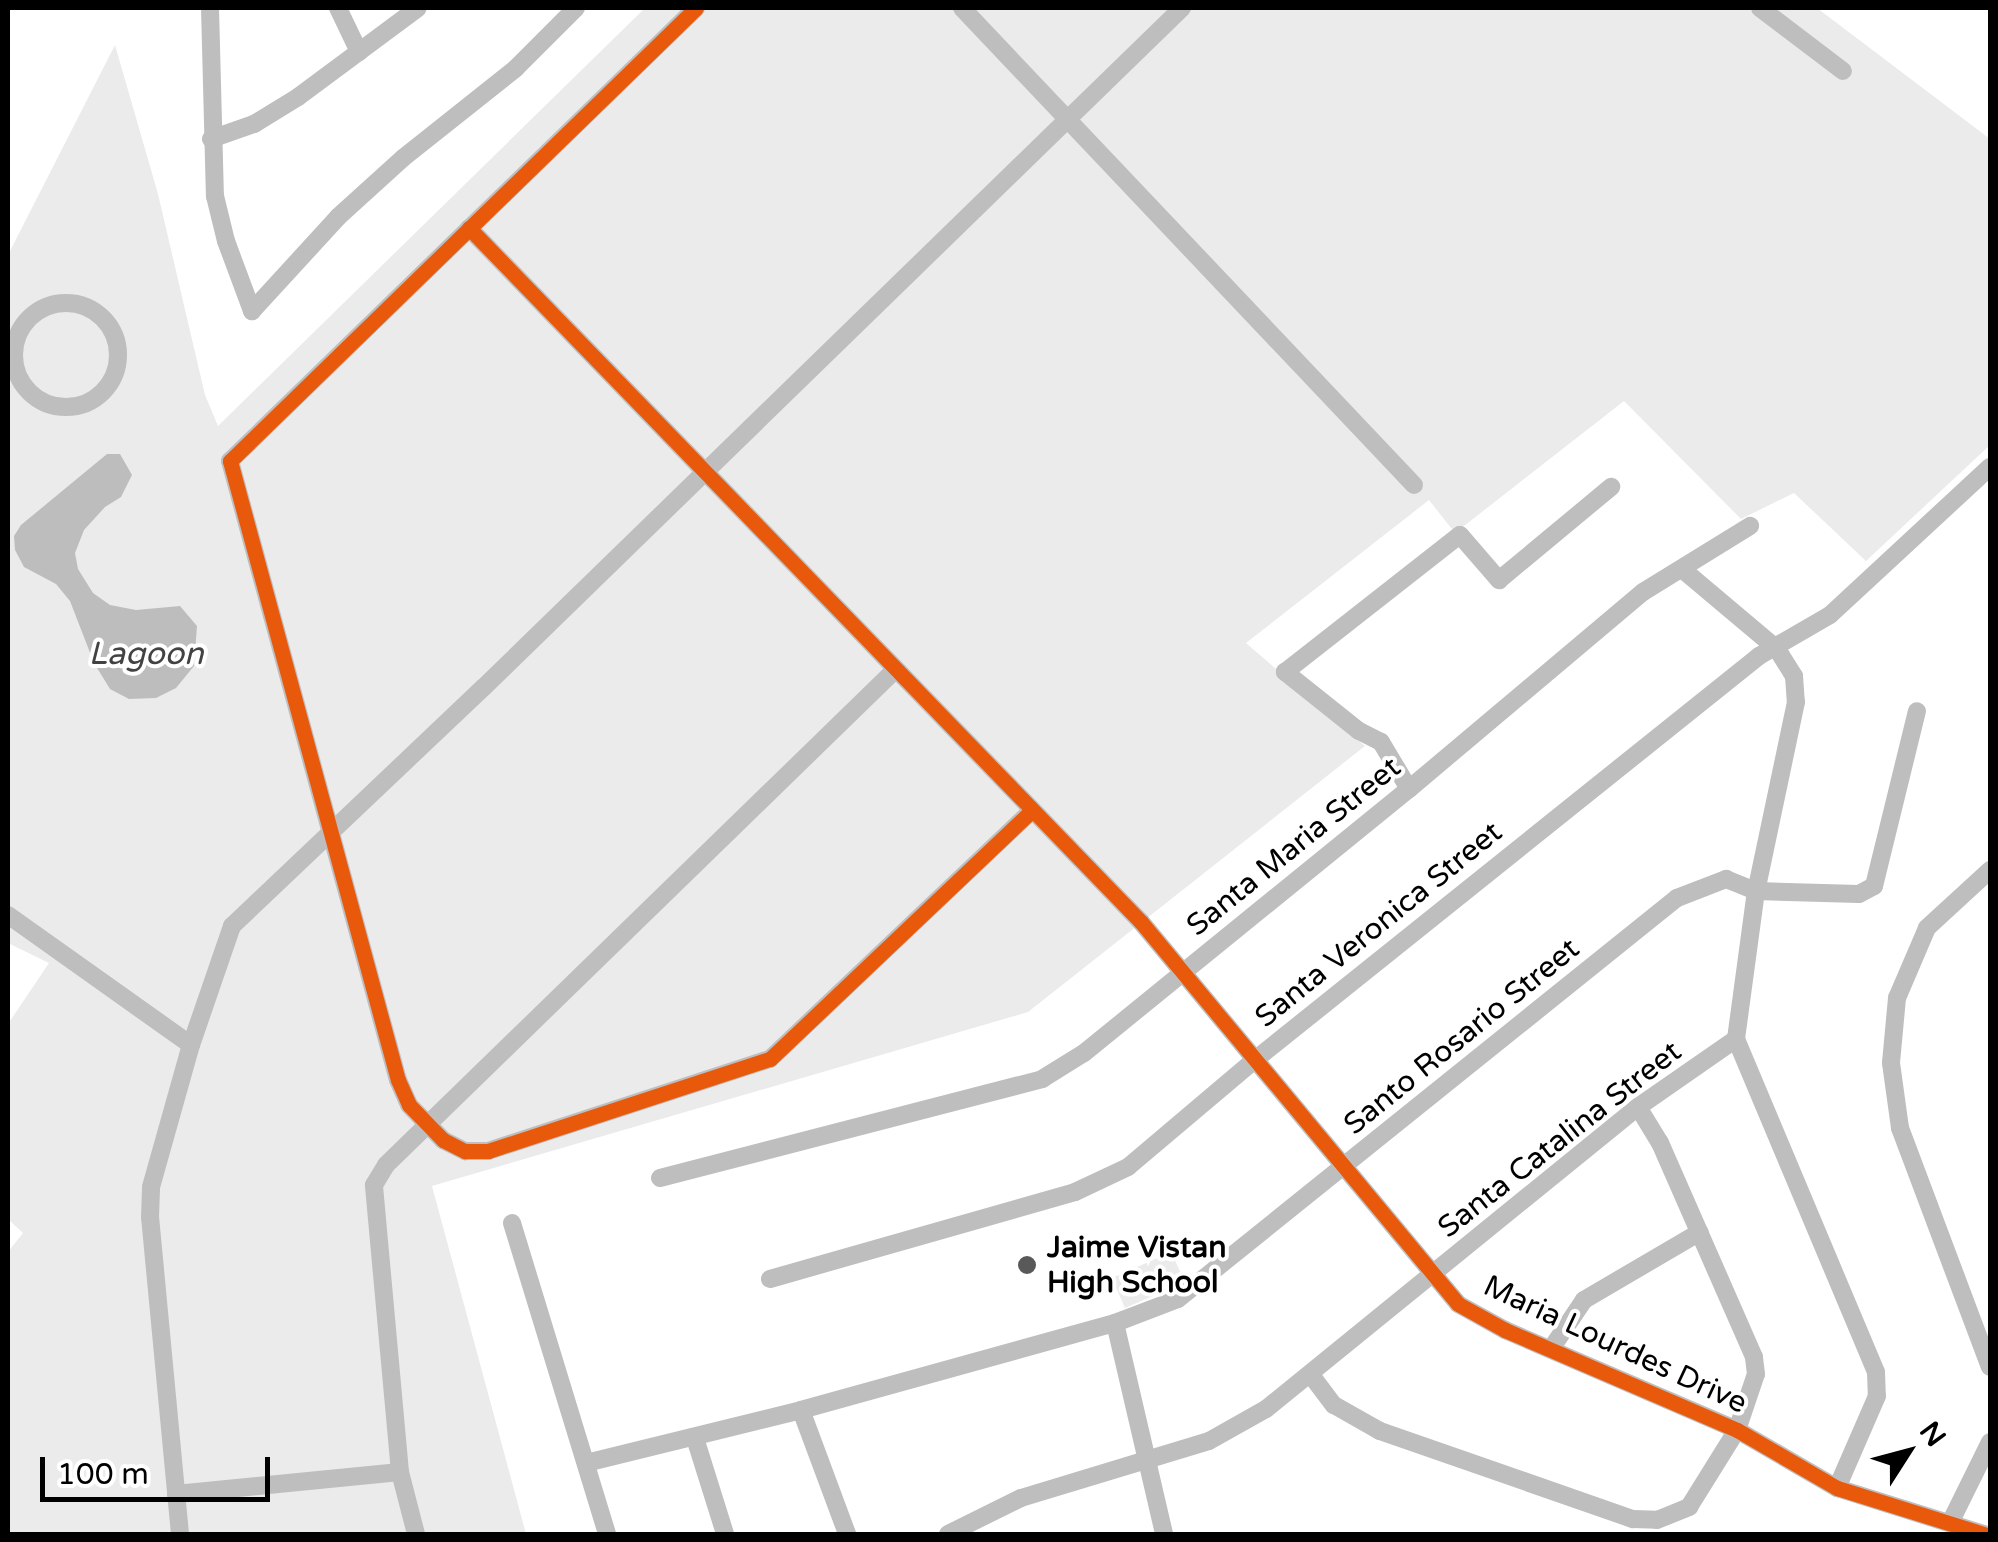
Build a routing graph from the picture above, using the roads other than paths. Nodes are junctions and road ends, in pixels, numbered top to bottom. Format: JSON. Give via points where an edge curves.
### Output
{"nodes":[{"id":1,"x":210,"y":8,"type":"edge"},
{"id":2,"x":338,"y":8,"type":"edge"},
{"id":3,"x":418,"y":8,"type":"edge"},
{"id":4,"x":576,"y":8,"type":"edge"},
{"id":5,"x":696,"y":8,"type":"edge"},
{"id":6,"x":962,"y":8,"type":"edge"},
{"id":7,"x":1182,"y":8,"type":"edge"},
{"id":8,"x":1760,"y":8,"type":"edge"},
{"id":9,"x":359,"y":52,"type":"junction"},
{"id":10,"x":1843,"y":70,"type":"dead end"},
{"id":11,"x":1067,"y":119,"type":"junction"},
{"id":12,"x":211,"y":139,"type":"junction"},
{"id":13,"x":468,"y":228,"type":"junction"},
{"id":14,"x":11,"y":370,"type":"edge"},
{"id":15,"x":1990,"y":467,"type":"edge"},
{"id":16,"x":705,"y":472,"type":"junction"},
{"id":17,"x":1414,"y":485,"type":"dead end"},
{"id":18,"x":1611,"y":487,"type":"dead end"},
{"id":19,"x":1750,"y":526,"type":"dead end"},
{"id":20,"x":1682,"y":568,"type":"junction"},
{"id":21,"x":1777,"y":649,"type":"junction"},
{"id":22,"x":896,"y":669,"type":"junction"},
{"id":23,"x":1917,"y":711,"type":"dead end"},
{"id":24,"x":1410,"y":789,"type":"junction"},
{"id":25,"x":1032,"y":810,"type":"junction"},
{"id":26,"x":330,"y":835,"type":"junction"},
{"id":27,"x":1990,"y":870,"type":"edge"},
{"id":28,"x":1756,"y":891,"type":"junction"},
{"id":29,"x":8,"y":916,"type":"edge"},
{"id":30,"x":1185,"y":970,"type":"junction"},
{"id":31,"x":1736,"y":1039,"type":"junction"},
{"id":32,"x":190,"y":1045,"type":"junction"},
{"id":33,"x":1256,"y":1059,"type":"junction"},
{"id":34,"x":1638,"y":1107,"type":"junction"},
{"id":35,"x":426,"y":1126,"type":"junction"},
{"id":36,"x":1345,"y":1167,"type":"junction"},
{"id":37,"x":660,"y":1178,"type":"dead end"},
{"id":38,"x":512,"y":1223,"type":"dead end"},
{"id":39,"x":1700,"y":1232,"type":"junction"},
{"id":40,"x":1432,"y":1275,"type":"junction"},
{"id":41,"x":770,"y":1278,"type":"dead end"},
{"id":42,"x":1115,"y":1323,"type":"junction"},
{"id":43,"x":1550,"y":1348,"type":"junction"},
{"id":44,"x":1990,"y":1368,"type":"edge"},
{"id":45,"x":1311,"y":1375,"type":"junction"},
{"id":46,"x":801,"y":1410,"type":"junction"},
{"id":47,"x":1737,"y":1430,"type":"junction"},
{"id":48,"x":696,"y":1438,"type":"junction"},
{"id":49,"x":1990,"y":1442,"type":"edge"},
{"id":50,"x":1144,"y":1459,"type":"junction"},
{"id":51,"x":586,"y":1462,"type":"junction"},
{"id":52,"x":400,"y":1472,"type":"junction"},
{"id":53,"x":1836,"y":1488,"type":"junction"},
{"id":54,"x":176,"y":1494,"type":"junction"},
{"id":55,"x":1951,"y":1520,"type":"junction"},
{"id":56,"x":180,"y":1534,"type":"edge"},
{"id":57,"x":416,"y":1534,"type":"edge"},
{"id":58,"x":607,"y":1534,"type":"edge"},
{"id":59,"x":726,"y":1534,"type":"edge"},
{"id":60,"x":847,"y":1534,"type":"edge"},
{"id":61,"x":948,"y":1534,"type":"edge"},
{"id":62,"x":1164,"y":1534,"type":"edge"},
{"id":63,"x":1984,"y":1534,"type":"edge"}],
"edges":[{"from":1,"to":12,"type":"street"},
{"from":2,"to":9,"type":"street"},
{"from":3,"to":9,"type":"street"},
{"from":4,"to":12,"type":"street","via":[[516,68],[351,206],[252,311],[215,196]]},
{"from":5,"to":13,"type":"street"},
{"from":6,"to":11,"type":"street"},
{"from":7,"to":11,"type":"street"},
{"from":8,"to":10,"type":"street"},
{"from":9,"to":12,"type":"street","via":[[254,124]]},
{"from":11,"to":16,"type":"street"},
{"from":11,"to":17,"type":"street"},
{"from":13,"to":16,"type":"street","name":"Maria Lourdes Drive"},
{"from":13,"to":26,"type":"street","via":[[230,460]]},
{"from":14,"to":14,"type":"street","via":[[22,326],[58,304],[92,310],[117,345],[110,384],[78,406],[39,400]]},
{"from":15,"to":21,"type":"street","name":"Santa Veronica Street","via":[[1830,616]]},
{"from":16,"to":22,"type":"street","name":"Maria Lourdes Drive"},
{"from":16,"to":26,"type":"street"},
{"from":18,"to":24,"type":"street","via":[[1499,580],[1460,535],[1285,672],[1381,742]]},
{"from":19,"to":20,"type":"street","name":"Santa Maria Street"},
{"from":20,"to":21,"type":"street"},
{"from":20,"to":24,"type":"street","name":"Santa Maria Street","via":[[1644,592]]},
{"from":21,"to":28,"type":"street","via":[[1794,676],[1796,702]]},
{"from":21,"to":33,"type":"street","name":"Santa Veronica Street","via":[[1759,656]]},
{"from":22,"to":25,"type":"street","name":"Maria Lourdes Drive"},
{"from":22,"to":35,"type":"street"},
{"from":23,"to":28,"type":"street","name":"Santo Rosario Street","via":[[1874,886],[1859,894]]},
{"from":24,"to":30,"type":"street","name":"Santa Maria Street"},
{"from":25,"to":30,"type":"street","name":"Maria Lourdes Drive"},
{"from":25,"to":35,"type":"street","via":[[770,1059],[488,1151],[465,1151]]},
{"from":26,"to":32,"type":"street","via":[[232,926]]},
{"from":26,"to":35,"type":"street","via":[[398,1080]]},
{"from":27,"to":44,"type":"street","via":[[1927,928],[1897,998],[1891,1063],[1900,1128]]},
{"from":28,"to":31,"type":"street"},
{"from":28,"to":36,"type":"street","name":"Santo Rosario Street","via":[[1726,879],[1678,898]]},
{"from":29,"to":32,"type":"street"},
{"from":30,"to":33,"type":"street","name":"Maria Lourdes Drive"},
{"from":30,"to":37,"type":"street","name":"Santa Maria Street","via":[[1042,1079]]},
{"from":31,"to":34,"type":"street","name":"Santa Catalina Street"},
{"from":31,"to":53,"type":"street","via":[[1876,1372],[1877,1396]]},
{"from":32,"to":54,"type":"street","via":[[150,1202]]},
{"from":33,"to":36,"type":"street","name":"Maria Lourdes Drive"},
{"from":33,"to":41,"type":"street","name":"Santa Veronica Street","via":[[1100,1183]]},
{"from":34,"to":39,"type":"street"},
{"from":34,"to":40,"type":"street","name":"Santa Catalina Street"},
{"from":35,"to":52,"type":"street","via":[[374,1185]]},
{"from":36,"to":40,"type":"street","name":"Maria Lourdes Drive"},
{"from":36,"to":42,"type":"street","name":"Santo Rosario Street","via":[[1202,1284]]},
{"from":38,"to":51,"type":"street"},
{"from":39,"to":43,"type":"street","via":[[1584,1300]]},
{"from":39,"to":47,"type":"street","via":[[1754,1357],[1756,1374]]},
{"from":40,"to":43,"type":"street","name":"Maria Lourdes Drive","via":[[1458,1304]]},
{"from":40,"to":45,"type":"street","name":"Santa Catalina Street"},
{"from":42,"to":46,"type":"street","name":"Santo Rosario Street"},
{"from":42,"to":50,"type":"street"},
{"from":43,"to":47,"type":"street","name":"Maria Lourdes Drive"},
{"from":45,"to":47,"type":"street","via":[[1334,1405],[1380,1431],[1633,1518],[1657,1520],[1689,1507]]},
{"from":45,"to":50,"type":"street","name":"Santa Catalina Street","via":[[1209,1441]]},
{"from":46,"to":48,"type":"street","name":"Santo Rosario Street"},
{"from":46,"to":60,"type":"street"},
{"from":47,"to":53,"type":"street","name":"Maria Lourdes Drive"},
{"from":48,"to":51,"type":"street","name":"Santo Rosario Street"},
{"from":48,"to":59,"type":"street"},
{"from":49,"to":55,"type":"street"},
{"from":50,"to":61,"type":"street","name":"Santa Catalina Street","via":[[1021,1498]]},
{"from":50,"to":62,"type":"street"},
{"from":51,"to":58,"type":"street"},
{"from":52,"to":54,"type":"street"},
{"from":52,"to":57,"type":"street"},
{"from":53,"to":55,"type":"street","name":"Maria Lourdes Drive"},
{"from":54,"to":56,"type":"street"},
{"from":55,"to":63,"type":"street","name":"Maria Lourdes Drive"}]}
